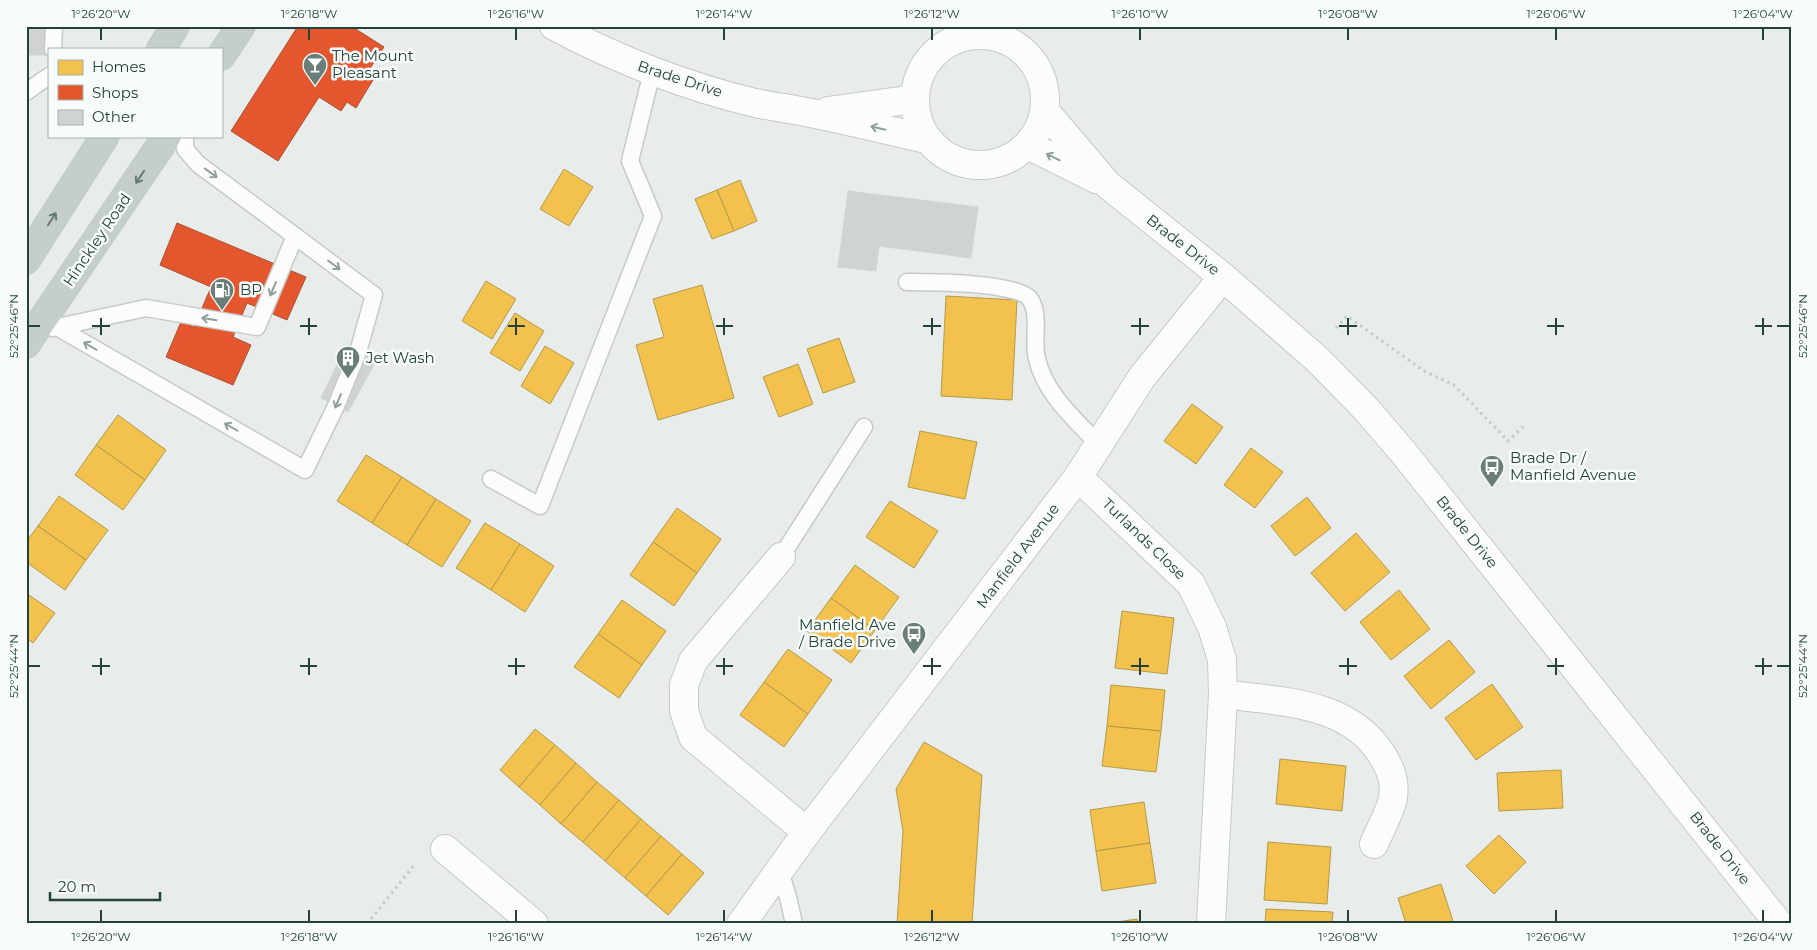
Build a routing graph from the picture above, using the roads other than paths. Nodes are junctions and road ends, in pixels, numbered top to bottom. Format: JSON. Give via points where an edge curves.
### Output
{"nodes":[{"id":1,"x":54,"y":26,"type":"edge"},
{"id":2,"x":176,"y":26,"type":"edge"},
{"id":3,"x":241,"y":26,"type":"edge"},
{"id":4,"x":554,"y":26,"type":"edge"},
{"id":5,"x":986,"y":31,"type":"edge"},
{"id":6,"x":53,"y":48,"type":"edge"},
{"id":7,"x":162,"y":48,"type":"edge"},
{"id":8,"x":222,"y":54,"type":"edge"},
{"id":9,"x":652,"y":72,"type":"junction"},
{"id":10,"x":48,"y":77,"type":"edge"},
{"id":11,"x":26,"y":92,"type":"edge"},
{"id":12,"x":914,"y":99,"type":"junction"},
{"id":13,"x":1045,"y":111,"type":"junction"},
{"id":14,"x":812,"y":113,"type":"junction"},
{"id":15,"x":104,"y":138,"type":"edge"},
{"id":16,"x":166,"y":138,"type":"edge"},
{"id":17,"x":185,"y":138,"type":"edge"},
{"id":18,"x":926,"y":139,"type":"junction"},
{"id":19,"x":1028,"y":145,"type":"junction"},
{"id":20,"x":1108,"y":185,"type":"junction"},
{"id":21,"x":295,"y":236,"type":"junction"},
{"id":22,"x":26,"y":260,"type":"edge"},
{"id":23,"x":1223,"y":276,"type":"junction"},
{"id":24,"x":907,"y":282,"type":"dead end"},
{"id":25,"x":40,"y":334,"type":"edge"},
{"id":26,"x":864,"y":427,"type":"dead end"},
{"id":27,"x":1098,"y":444,"type":"junction"},
{"id":28,"x":1078,"y":477,"type":"junction"},
{"id":29,"x":491,"y":479,"type":"dead end"},
{"id":30,"x":781,"y":557,"type":"joint"},
{"id":31,"x":1223,"y":694,"type":"junction"},
{"id":32,"x":807,"y":832,"type":"junction"},
{"id":33,"x":1374,"y":844,"type":"dead end"},
{"id":34,"x":445,"y":849,"type":"road end"},
{"id":35,"x":780,"y":870,"type":"junction"},
{"id":36,"x":534,"y":924,"type":"edge"},
{"id":37,"x":741,"y":924,"type":"edge"},
{"id":38,"x":794,"y":924,"type":"edge"},
{"id":39,"x":1211,"y":924,"type":"edge"},
{"id":40,"x":1779,"y":924,"type":"edge"}],
"edges":[{"from":1,"to":6,"type":"lane"},
{"from":2,"to":7,"type":"highway"},
{"from":3,"to":8,"type":"highway"},
{"from":4,"to":9,"type":"street","name":"Brade Drive"},
{"from":5,"to":12,"type":"street","via":[[940,48],[921,71]]},
{"from":5,"to":13,"type":"street","via":[[1012,43],[1037,67],[1045,89]]},
{"from":9,"to":14,"type":"street","name":"Brade Drive","via":[[756,103]]},
{"from":9,"to":29,"type":"lane","via":[[630,162],[653,216],[540,506]]},
{"from":10,"to":11,"type":"lane"},
{"from":12,"to":14,"type":"street","name":"Brade Drive"},
{"from":12,"to":18,"type":"street","via":[[916,118]]},
{"from":13,"to":19,"type":"street","via":[[1039,130]]},
{"from":13,"to":20,"type":"street","name":"Brade Drive"},
{"from":18,"to":14,"type":"street","name":"Brade Drive","one_way":true},
{"from":22,"to":15,"type":"highway","one_way":true},
{"from":16,"to":25,"type":"highway","name":"Hinckley Road","one_way":true},
{"from":17,"to":21,"type":"lane","one_way":true,"via":[[185,149],[198,164]]},
{"from":18,"to":19,"type":"street","via":[[942,155],[963,164],[980,166],[1003,162]]},
{"from":20,"to":19,"type":"street","name":"Brade Drive","one_way":true},
{"from":20,"to":23,"type":"street","name":"Brade Drive"},
{"from":21,"to":25,"type":"lane","one_way":true,"via":[[257,327],[146,308]]},
{"from":21,"to":25,"type":"lane","one_way":true,"via":[[374,295],[358,352],[305,470]]},
{"from":23,"to":27,"type":"street","name":"Manfield Avenue","via":[[1142,377]]},
{"from":23,"to":40,"type":"street","name":"Brade Drive","via":[[1317,358],[1403,452]]},
{"from":24,"to":27,"type":"lane","via":[[982,286],[1017,291],[1029,298],[1035,314],[1036,358],[1047,386]]},
{"from":26,"to":30,"type":"lane"},
{"from":27,"to":28,"type":"street","name":"Manfield Avenue"},
{"from":28,"to":31,"type":"street","name":"Turlands Close","via":[[1190,584],[1212,627],[1222,660]]},
{"from":28,"to":32,"type":"street","name":"Manfield Avenue"},
{"from":30,"to":32,"type":"street","via":[[693,662],[684,685],[684,711],[693,737]]},
{"from":31,"to":33,"type":"street","via":[[1307,705],[1346,720],[1376,745],[1393,774],[1393,799]]},
{"from":31,"to":39,"type":"street","name":"Turlands Close"},
{"from":32,"to":35,"type":"street","name":"Manfield Avenue"},
{"from":34,"to":36,"type":"street"},
{"from":35,"to":37,"type":"street","name":"Manfield Avenue"},
{"from":35,"to":38,"type":"lane"}]}
